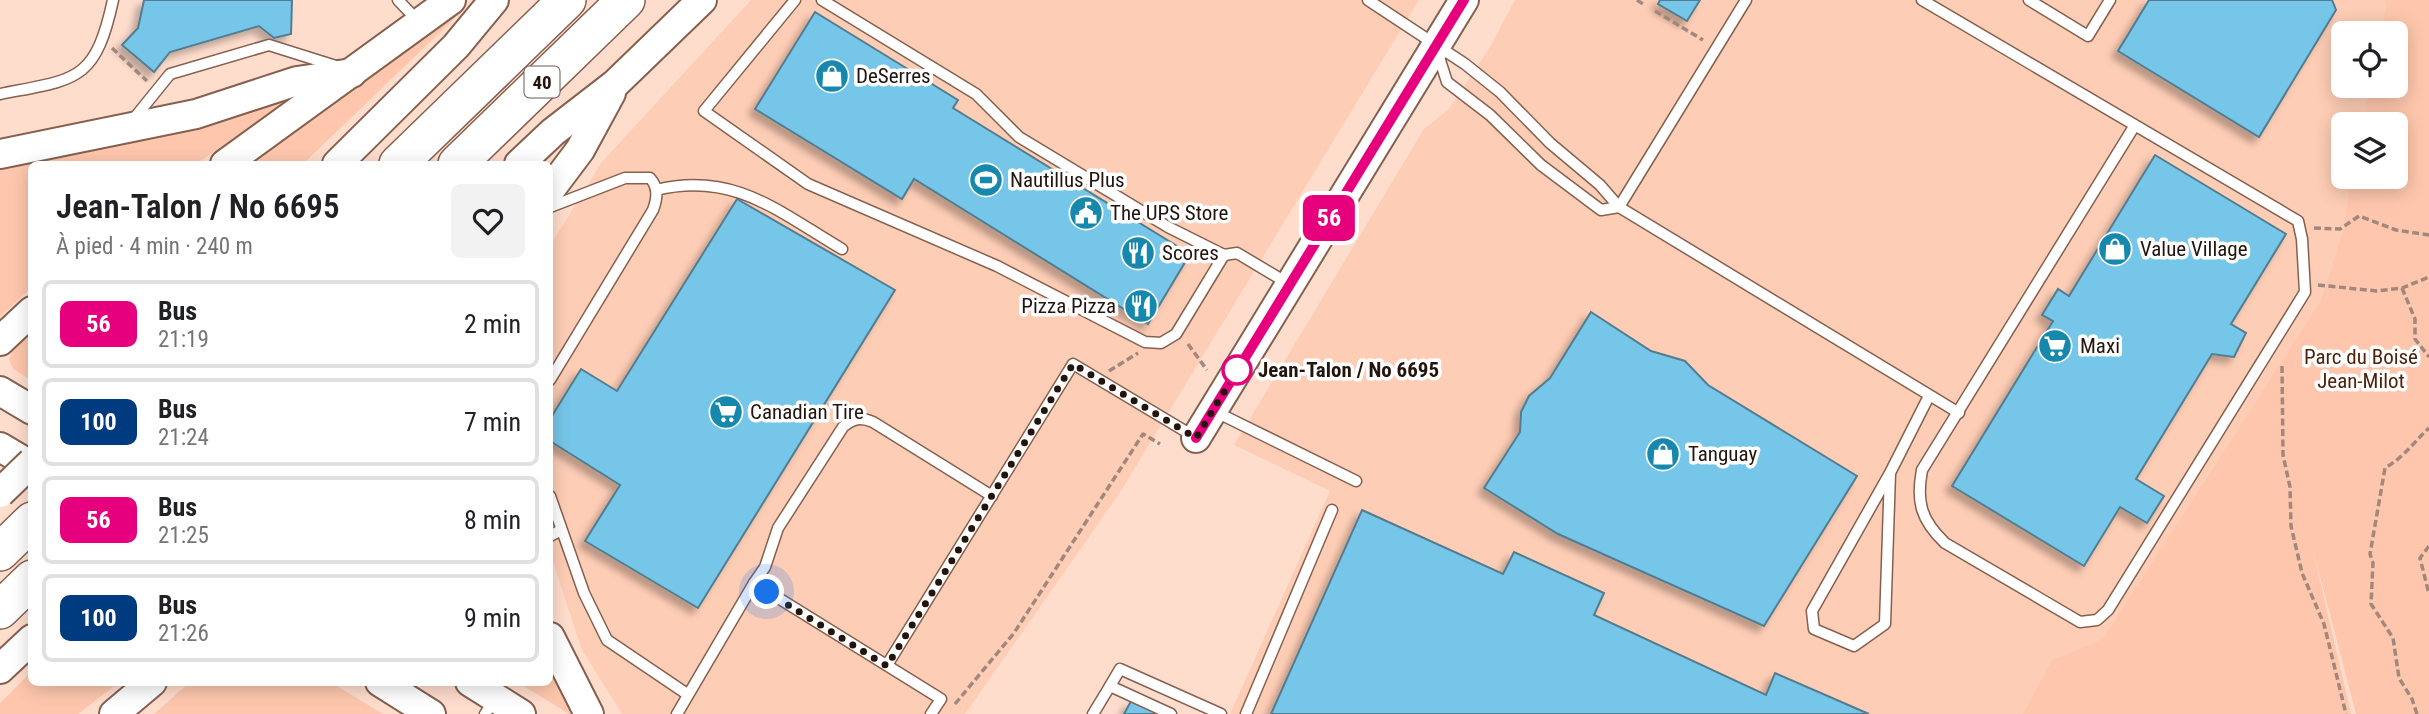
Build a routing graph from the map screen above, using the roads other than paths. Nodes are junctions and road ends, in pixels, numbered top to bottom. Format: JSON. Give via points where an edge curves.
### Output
{"nodes":[{"id":1,"x":113,"y":0,"type":"edge"},
{"id":2,"x":398,"y":0,"type":"edge"},
{"id":3,"x":451,"y":0,"type":"edge"},
{"id":4,"x":494,"y":0,"type":"edge"},
{"id":5,"x":567,"y":0,"type":"edge"},
{"id":6,"x":626,"y":0,"type":"edge"},
{"id":7,"x":702,"y":0,"type":"edge"},
{"id":8,"x":795,"y":0,"type":"edge"},
{"id":9,"x":822,"y":0,"type":"edge"},
{"id":10,"x":1368,"y":0,"type":"edge"},
{"id":11,"x":1464,"y":0,"type":"edge"},
{"id":12,"x":1746,"y":0,"type":"edge"},
{"id":13,"x":1922,"y":0,"type":"edge"},
{"id":14,"x":2029,"y":0,"type":"edge"},
{"id":15,"x":2110,"y":0,"type":"edge"},
{"id":16,"x":420,"y":23,"type":"junction"},
{"id":17,"x":1435,"y":46,"type":"junction"},
{"id":18,"x":352,"y":73,"type":"junction"},
{"id":19,"x":615,"y":84,"type":"junction"},
{"id":20,"x":0,"y":94,"type":"edge"},
{"id":21,"x":2135,"y":125,"type":"junction"},
{"id":22,"x":127,"y":128,"type":"junction"},
{"id":23,"x":0,"y":154,"type":"edge"},
{"id":24,"x":229,"y":161,"type":"edge"},
{"id":25,"x":340,"y":161,"type":"edge"},
{"id":26,"x":401,"y":161,"type":"edge"},
{"id":27,"x":460,"y":161,"type":"edge"},
{"id":28,"x":522,"y":161,"type":"edge"},
{"id":29,"x":553,"y":186,"type":"edge"},
{"id":30,"x":656,"y":190,"type":"junction"},
{"id":31,"x":553,"y":205,"type":"edge"},
{"id":32,"x":1619,"y":208,"type":"junction"},
{"id":33,"x":842,"y":249,"type":"dead end"},
{"id":34,"x":1224,"y":255,"type":"junction"},
{"id":35,"x":1289,"y":284,"type":"junction"},
{"id":36,"x":28,"y":315,"type":"edge"},
{"id":37,"x":0,"y":341,"type":"edge"},
{"id":38,"x":553,"y":375,"type":"edge"},
{"id":39,"x":0,"y":391,"type":"edge"},
{"id":40,"x":1929,"y":397,"type":"junction"},
{"id":41,"x":28,"y":408,"type":"edge"},
{"id":42,"x":1213,"y":410,"type":"junction"},
{"id":43,"x":1959,"y":413,"type":"junction"},
{"id":44,"x":1196,"y":438,"type":"joint"},
{"id":45,"x":0,"y":447,"type":"edge"},
{"id":46,"x":28,"y":462,"type":"edge"},
{"id":47,"x":28,"y":468,"type":"edge"},
{"id":48,"x":1890,"y":473,"type":"junction"},
{"id":49,"x":1356,"y":481,"type":"dead end"},
{"id":50,"x":0,"y":493,"type":"edge"},
{"id":51,"x":992,"y":496,"type":"junction"},
{"id":52,"x":553,"y":505,"type":"edge"},
{"id":53,"x":1332,"y":510,"type":"dead end"},
{"id":54,"x":28,"y":525,"type":"edge"},
{"id":55,"x":561,"y":530,"type":"junction"},
{"id":56,"x":553,"y":534,"type":"edge"},
{"id":57,"x":0,"y":552,"type":"edge"},
{"id":58,"x":28,"y":583,"type":"edge"},
{"id":59,"x":754,"y":583,"type":"junction"},
{"id":60,"x":0,"y":610,"type":"edge"},
{"id":61,"x":28,"y":643,"type":"edge"},
{"id":62,"x":553,"y":643,"type":"edge"},
{"id":63,"x":887,"y":666,"type":"junction"},
{"id":64,"x":0,"y":669,"type":"edge"},
{"id":65,"x":147,"y":686,"type":"edge"},
{"id":66,"x":386,"y":686,"type":"edge"},
{"id":67,"x":473,"y":686,"type":"edge"},
{"id":68,"x":1110,"y":686,"type":"junction"},
{"id":69,"x":687,"y":694,"type":"junction"},
{"id":70,"x":490,"y":706,"type":"edge"},
{"id":71,"x":114,"y":714,"type":"edge"},
{"id":72,"x":431,"y":714,"type":"edge"},
{"id":73,"x":522,"y":714,"type":"edge"},
{"id":74,"x":589,"y":714,"type":"edge"},
{"id":75,"x":677,"y":714,"type":"edge"},
{"id":76,"x":931,"y":714,"type":"edge"},
{"id":77,"x":1093,"y":714,"type":"edge"},
{"id":78,"x":1171,"y":714,"type":"edge"},
{"id":79,"x":1221,"y":714,"type":"edge"},
{"id":80,"x":1246,"y":714,"type":"edge"}],
"edges":[{"from":1,"to":20,"type":"lane","via":[[106,33],[82,72]]},
{"from":2,"to":16,"type":"lane"},
{"from":3,"to":16,"type":"main road"},
{"from":4,"to":25,"type":"main road","via":[[456,46]]},
{"from":5,"to":26,"type":"highway","number":"40"},
{"from":6,"to":27,"type":"highway","number":"40"},
{"from":7,"to":19,"type":"main road"},
{"from":8,"to":34,"type":"lane","via":[[704,111],[808,184],[997,265],[1145,342],[1161,344],[1175,334]]},
{"from":9,"to":34,"type":"lane","via":[[976,94],[1019,137],[1147,215]]},
{"from":10,"to":17,"type":"lane"},
{"from":11,"to":17,"type":"main road"},
{"from":12,"to":32,"type":"lane"},
{"from":13,"to":21,"type":"lane"},
{"from":14,"to":15,"type":"lane","via":[[2088,36]]},
{"from":16,"to":18,"type":"main road"},
{"from":17,"to":32,"type":"lane","via":[[1500,92],[1550,143],[1600,184]]},
{"from":17,"to":32,"type":"lane","via":[[1447,82],[1490,115],[1541,165],[1601,210]]},
{"from":17,"to":35,"type":"main road"},
{"from":18,"to":22,"type":"main road","via":[[297,81],[215,110]]},
{"from":18,"to":22,"type":"lane","via":[[269,45],[170,74]]},
{"from":18,"to":24,"type":"main road"},
{"from":19,"to":28,"type":"main road"},
{"from":19,"to":29,"type":"main road","via":[[580,150]]},
{"from":21,"to":43,"type":"lane"},
{"from":21,"to":43,"type":"lane","via":[[2298,221],[2305,292],[2108,610],[2097,620],[2080,622],[1945,543],[1930,529],[1921,514],[1922,470]]},
{"from":22,"to":23,"type":"main road"},
{"from":30,"to":31,"type":"lane","via":[[650,178],[635,176]]},
{"from":30,"to":33,"type":"lane","via":[[689,184],[739,190]]},
{"from":30,"to":38,"type":"lane","via":[[653,210]]},
{"from":32,"to":40,"type":"lane"},
{"from":34,"to":35,"type":"lane","via":[[1237,253]]},
{"from":35,"to":42,"type":"main road"},
{"from":36,"to":37,"type":"main road"},
{"from":39,"to":41,"type":"main road"},
{"from":40,"to":43,"type":"lane"},
{"from":40,"to":48,"type":"lane"},
{"from":42,"to":44,"type":"main road"},
{"from":42,"to":49,"type":"lane"},
{"from":44,"to":51,"type":"lane","via":[[1073,364]]},
{"from":45,"to":46,"type":"main road"},
{"from":47,"to":50,"type":"main road","bridge":true},
{"from":48,"to":48,"type":"lane","via":[[1885,624],[1854,646],[1814,629],[1812,611]]},
{"from":51,"to":59,"type":"lane","via":[[873,422],[850,421],[778,528],[765,567]]},
{"from":51,"to":63,"type":"lane"},
{"from":52,"to":55,"type":"lane"},
{"from":53,"to":80,"type":"lane"},
{"from":54,"to":57,"type":"highway"},
{"from":55,"to":56,"type":"lane"},
{"from":55,"to":69,"type":"lane","via":[[607,640]]},
{"from":58,"to":60,"type":"highway"},
{"from":59,"to":63,"type":"lane"},
{"from":59,"to":69,"type":"lane"},
{"from":61,"to":64,"type":"main road"},
{"from":62,"to":74,"type":"main road"},
{"from":63,"to":76,"type":"lane","via":[[940,699]]},
{"from":65,"to":71,"type":"main road"},
{"from":66,"to":72,"type":"main road"},
{"from":67,"to":70,"type":"main road"},
{"from":68,"to":77,"type":"lane"},
{"from":68,"to":78,"type":"lane"},
{"from":68,"to":79,"type":"lane","via":[[1120,669]]},
{"from":69,"to":75,"type":"lane"},
{"from":70,"to":73,"type":"main road"}]}
